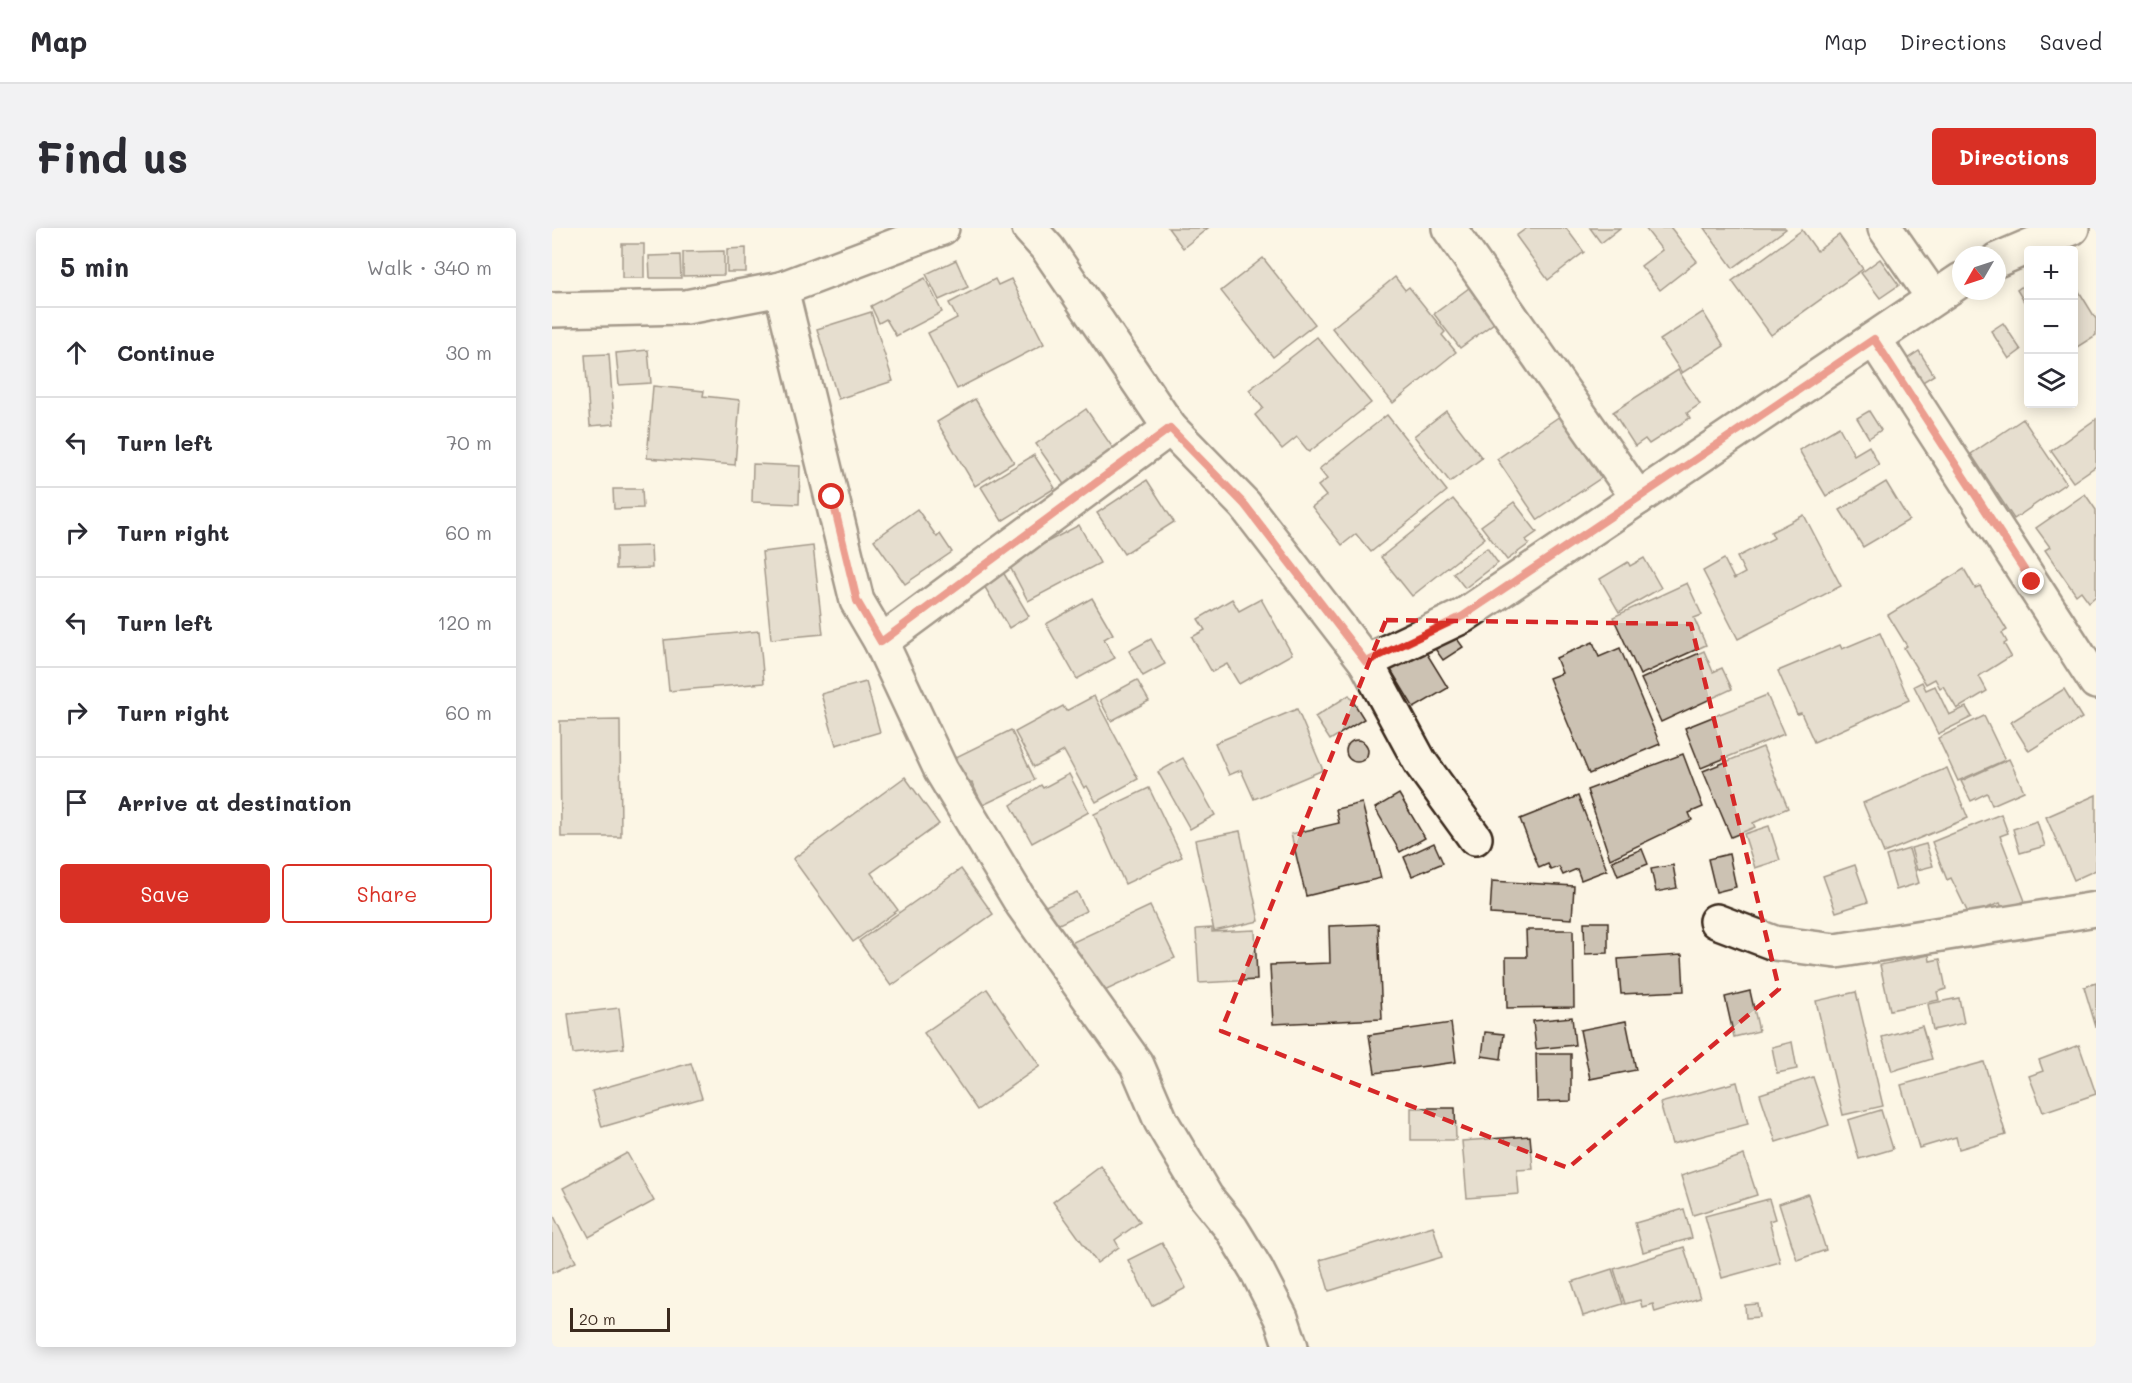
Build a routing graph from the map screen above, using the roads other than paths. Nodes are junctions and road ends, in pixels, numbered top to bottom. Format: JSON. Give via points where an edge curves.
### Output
{"nodes":[{"id":1,"x":942,"y":228,"type":"edge"},
{"id":2,"x":1449,"y":228,"type":"edge"},
{"id":3,"x":1885,"y":228,"type":"edge"},
{"id":4,"x":2072,"y":228,"type":"edge"},
{"id":5,"x":1046,"y":235,"type":"edge"},
{"id":6,"x":2006,"y":256,"type":"edge"},
{"id":7,"x":1952,"y":285,"type":"edge"},
{"id":8,"x":781,"y":289,"type":"junction"},
{"id":9,"x":1933,"y":297,"type":"junction"},
{"id":10,"x":552,"y":310,"type":"edge"},
{"id":11,"x":1874,"y":339,"type":"junction"},
{"id":12,"x":1170,"y":428,"type":"junction"},
{"id":13,"x":1638,"y":498,"type":"junction"},
{"id":14,"x":881,"y":642,"type":"junction"},
{"id":15,"x":1366,"y":662,"type":"junction"},
{"id":16,"x":2096,"y":682,"type":"edge"},
{"id":17,"x":1475,"y":838,"type":"dead end"},
{"id":18,"x":2096,"y":909,"type":"edge"},
{"id":19,"x":1716,"y":921,"type":"dead end"},
{"id":20,"x":1291,"y":1347,"type":"edge"}],
"edges":[{"from":1,"to":8,"type":"street"},
{"from":2,"to":13,"type":"street"},
{"from":3,"to":9,"type":"street"},
{"from":4,"to":6,"type":"street"},
{"from":5,"to":12,"type":"street"},
{"from":7,"to":9,"type":"street"},
{"from":8,"to":10,"type":"street","via":[[686,307]]},
{"from":8,"to":14,"type":"street","via":[[857,601]]},
{"from":9,"to":11,"type":"street"},
{"from":11,"to":13,"type":"street"},
{"from":11,"to":16,"type":"street"},
{"from":12,"to":14,"type":"street"},
{"from":12,"to":15,"type":"street","via":[[1245,505]]},
{"from":13,"to":15,"type":"street","via":[[1463,616]]},
{"from":14,"to":20,"type":"street","via":[[941,770],[1022,904],[1137,1065],[1167,1130],[1206,1197],[1256,1269]]},
{"from":15,"to":17,"type":"street","via":[[1420,762]]},
{"from":18,"to":19,"type":"street","via":[[1836,951],[1774,943]]}]}
